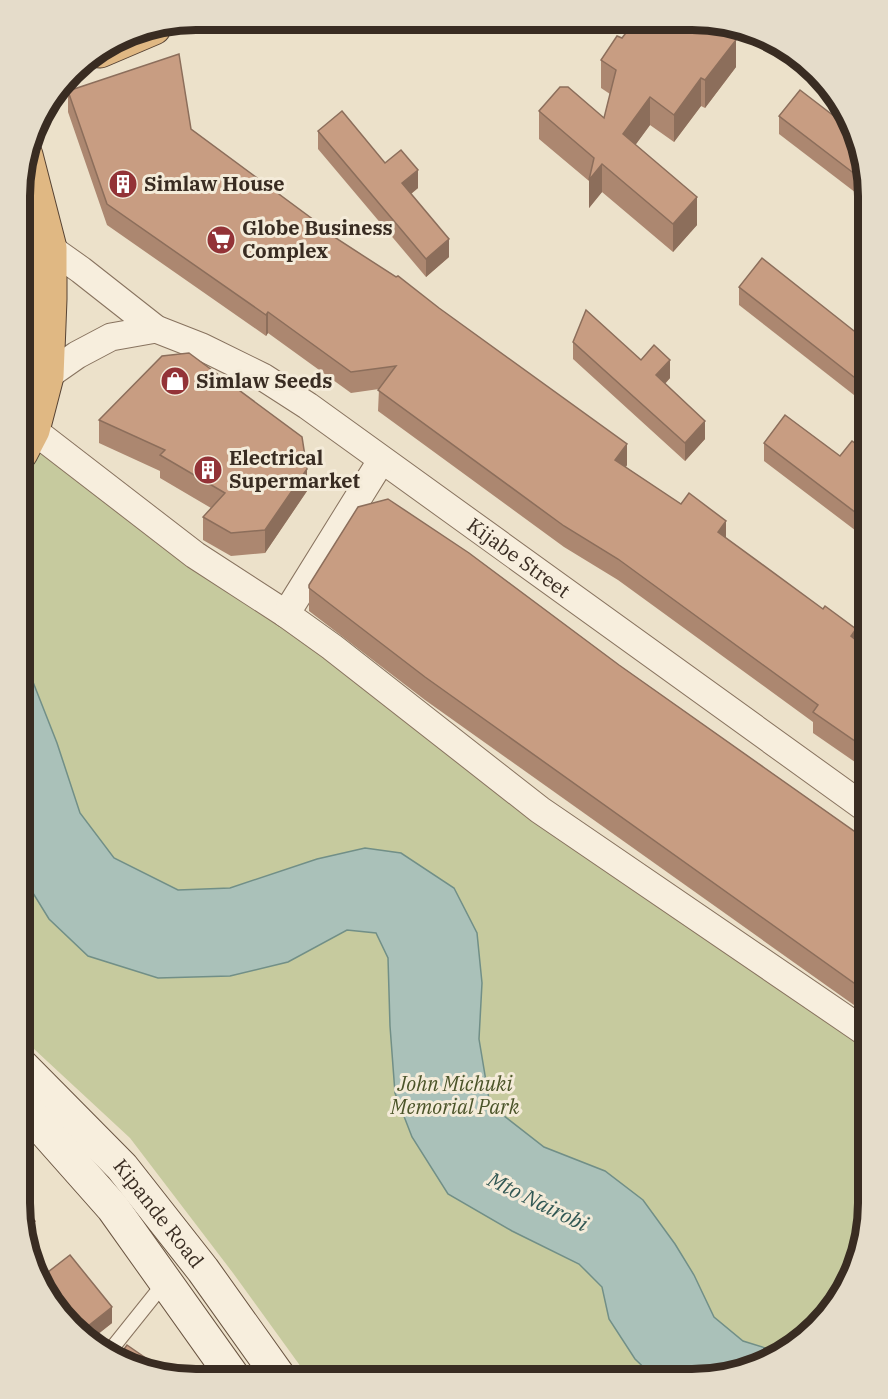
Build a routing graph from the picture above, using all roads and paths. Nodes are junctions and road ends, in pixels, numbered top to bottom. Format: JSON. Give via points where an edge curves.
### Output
{"nodes":[{"id":1,"x":31,"y":174,"type":"edge"},
{"id":2,"x":50,"y":248,"type":"junction"},
{"id":3,"x":156,"y":329,"type":"junction"},
{"id":4,"x":47,"y":376,"type":"junction"},
{"id":5,"x":30,"y":422,"type":"edge"},
{"id":6,"x":30,"y":439,"type":"edge"},
{"id":7,"x":381,"y":461,"type":"junction"},
{"id":8,"x":286,"y":614,"type":"junction"},
{"id":9,"x":858,"y":803,"type":"edge"},
{"id":10,"x":858,"y":1027,"type":"edge"},
{"id":11,"x":30,"y":1074,"type":"edge"},
{"id":12,"x":30,"y":1113,"type":"edge"},
{"id":13,"x":165,"y":1282,"type":"junction"},
{"id":14,"x":113,"y":1347,"type":"edge"},
{"id":15,"x":228,"y":1369,"type":"edge"},
{"id":16,"x":274,"y":1369,"type":"edge"}],
"edges":[{"from":1,"to":2,"type":"highway"},
{"from":2,"to":3,"type":"street","name":"Kijabe Street"},
{"from":2,"to":4,"type":"highway"},
{"from":3,"to":4,"type":"street","via":[[111,337]]},
{"from":3,"to":7,"type":"street","name":"Kijabe Street","via":[[263,377]]},
{"from":4,"to":5,"type":"highway"},
{"from":6,"to":8,"type":"street"},
{"from":7,"to":8,"type":"street"},
{"from":7,"to":9,"type":"street","name":"Kijabe Street"},
{"from":8,"to":10,"type":"street","via":[[540,810]]},
{"from":11,"to":16,"type":"main road","name":"Kipande Road","via":[[122,1167]]},
{"from":12,"to":13,"type":"main road","name":"Kipande Road","via":[[113,1208]]},
{"from":13,"to":14,"type":"lane"},
{"from":13,"to":15,"type":"main road","name":"Kipande Road"}]}
